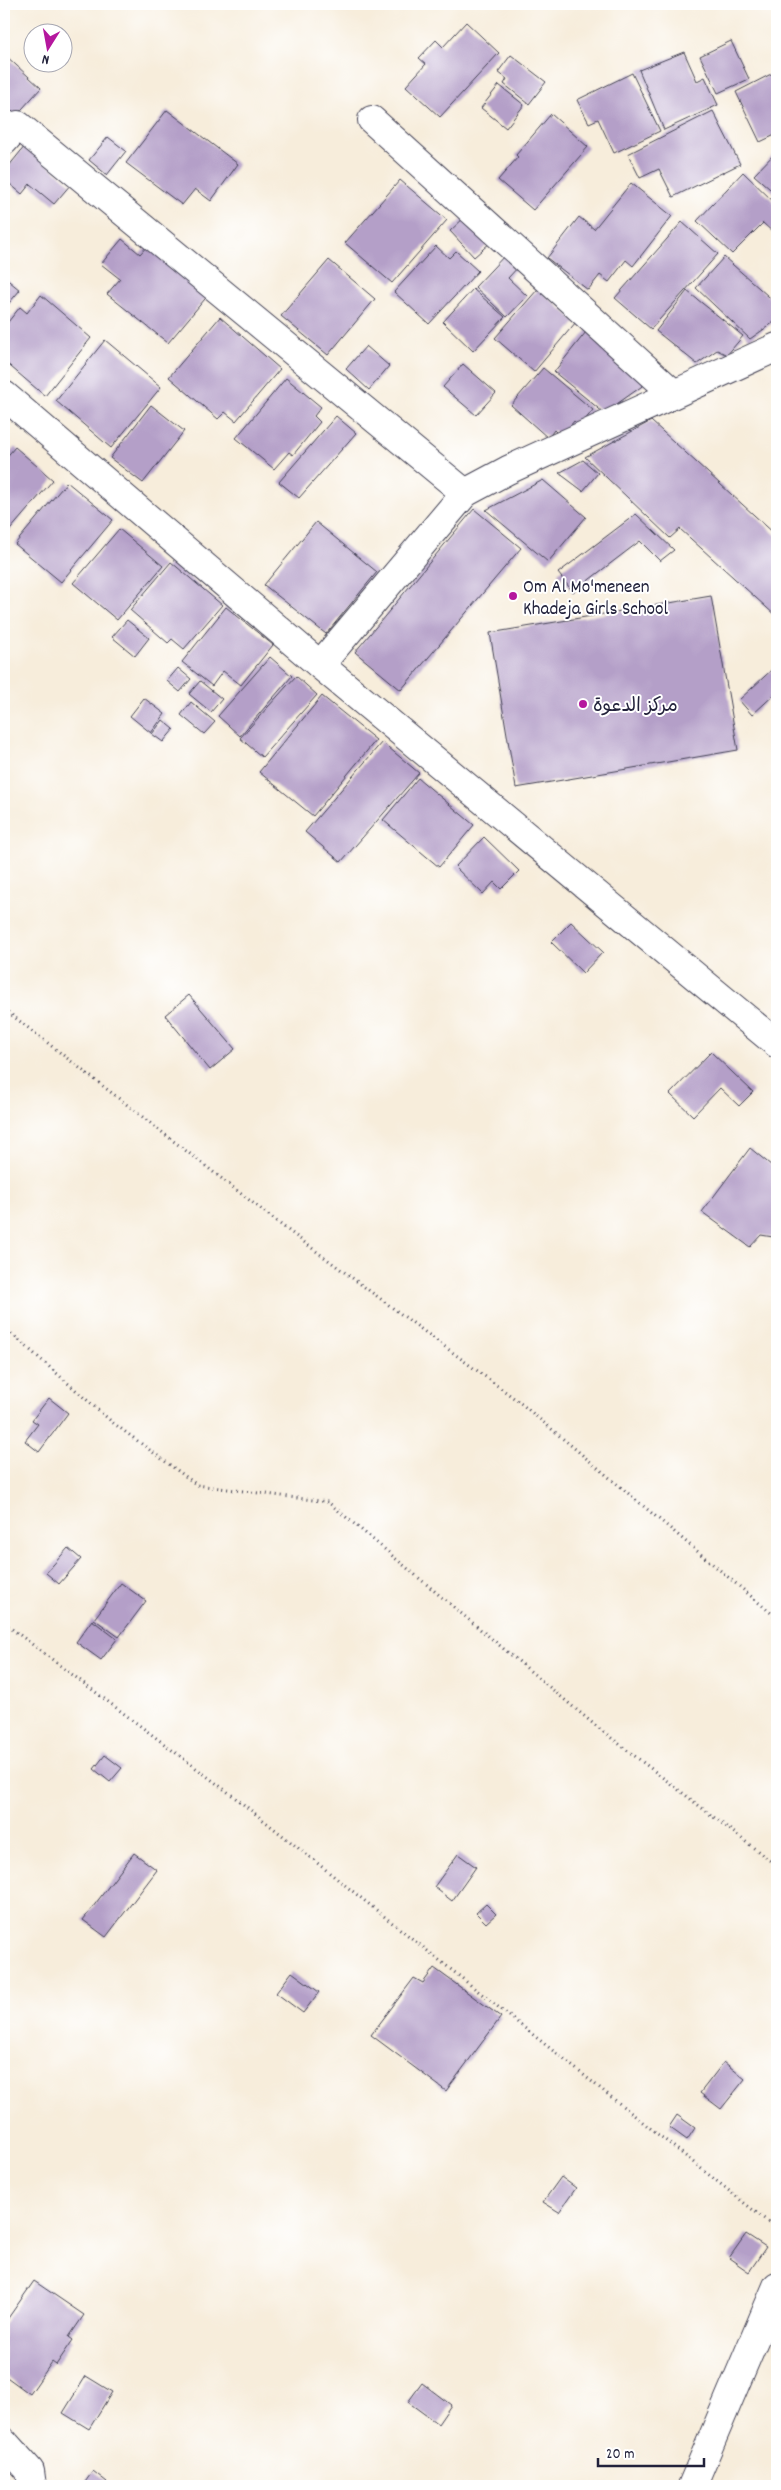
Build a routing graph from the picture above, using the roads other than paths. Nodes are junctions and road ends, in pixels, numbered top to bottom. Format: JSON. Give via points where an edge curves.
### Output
{"nodes":[{"id":1,"x":372,"y":120,"type":"dead end"},
{"id":2,"x":4,"y":141,"type":"edge"},
{"id":3,"x":777,"y":347,"type":"edge"},
{"id":4,"x":673,"y":393,"type":"junction"},
{"id":5,"x":4,"y":395,"type":"edge"},
{"id":6,"x":465,"y":492,"type":"junction"},
{"id":7,"x":320,"y":665,"type":"junction"},
{"id":8,"x":777,"y":1044,"type":"edge"},
{"id":9,"x":777,"y":2286,"type":"edge"},
{"id":10,"x":4,"y":2442,"type":"edge"},
{"id":11,"x":32,"y":2486,"type":"edge"},
{"id":12,"x":692,"y":2486,"type":"edge"}],
"edges":[{"from":1,"to":4,"type":"street"},
{"from":2,"to":6,"type":"street","via":[[18,125]]},
{"from":3,"to":4,"type":"street"},
{"from":4,"to":6,"type":"street"},
{"from":5,"to":7,"type":"street"},
{"from":6,"to":7,"type":"street"},
{"from":7,"to":8,"type":"street"},
{"from":9,"to":12,"type":"street"},
{"from":10,"to":11,"type":"street","via":[[30,2471]]}]}
